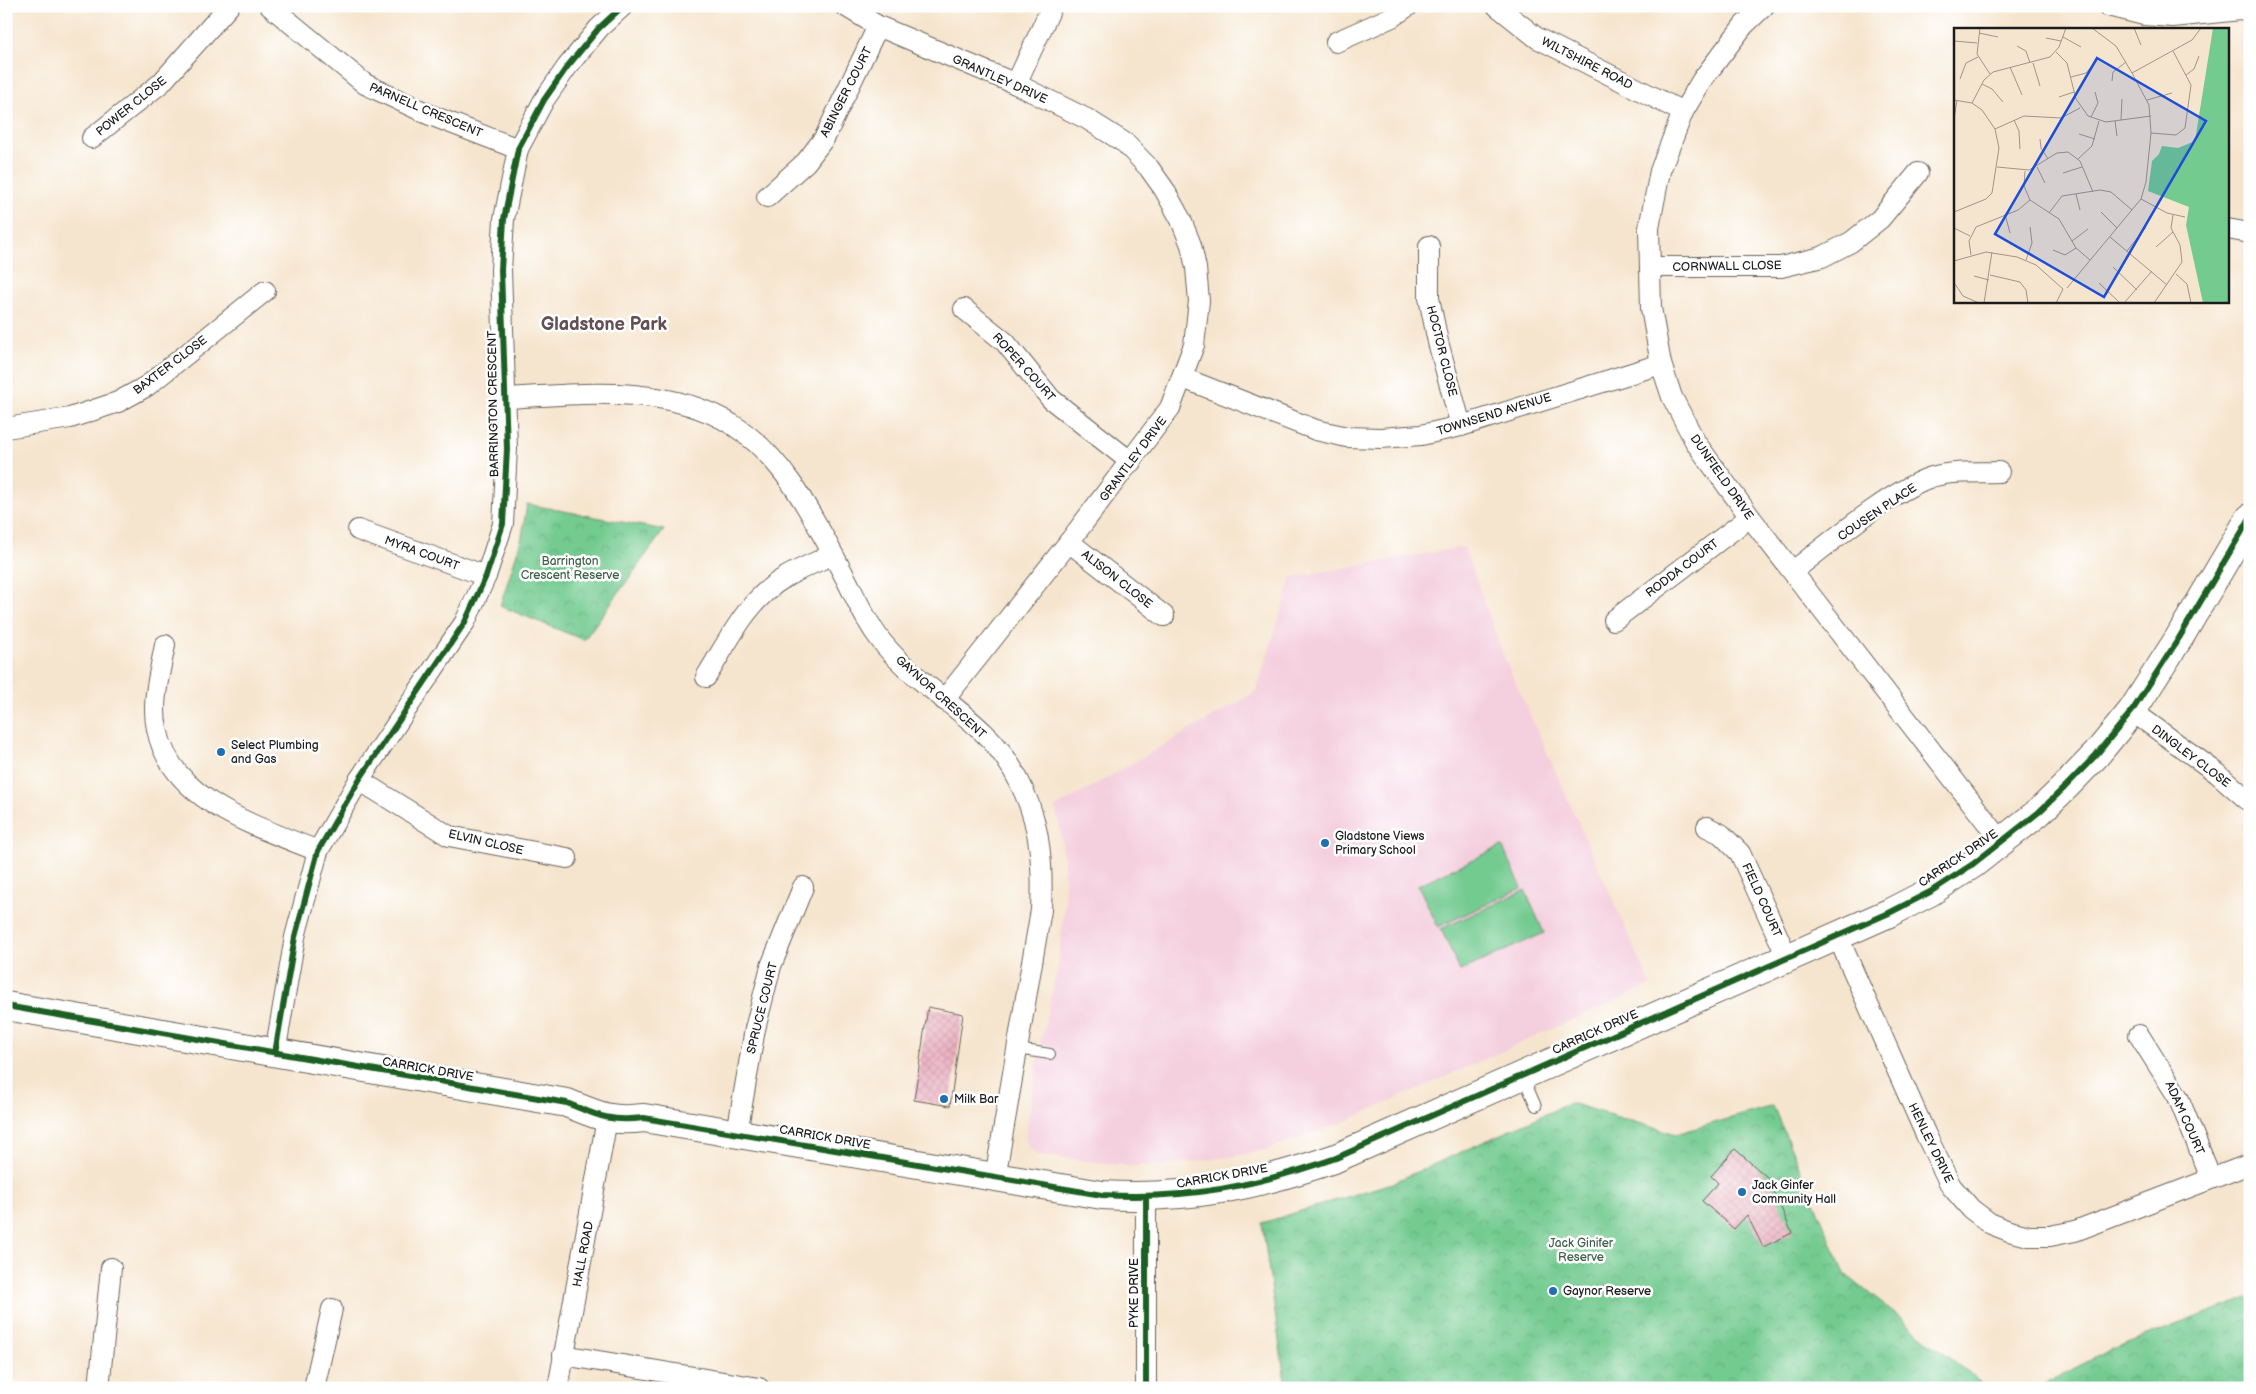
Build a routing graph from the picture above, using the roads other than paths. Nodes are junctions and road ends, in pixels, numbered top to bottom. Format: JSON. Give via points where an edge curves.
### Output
{"nodes":[{"id":1,"x":230,"y":6,"type":"edge"},
{"id":2,"x":270,"y":6,"type":"edge"},
{"id":3,"x":622,"y":6,"type":"edge"},
{"id":4,"x":845,"y":6,"type":"edge"},
{"id":5,"x":1052,"y":6,"type":"edge"},
{"id":6,"x":1408,"y":6,"type":"edge"},
{"id":7,"x":1497,"y":6,"type":"edge"},
{"id":8,"x":1764,"y":6,"type":"edge"},
{"id":9,"x":2108,"y":6,"type":"edge"},
{"id":10,"x":2250,"y":9,"type":"edge"},
{"id":11,"x":878,"y":26,"type":"junction"},
{"id":12,"x":1336,"y":42,"type":"dead end"},
{"id":13,"x":1016,"y":84,"type":"junction"},
{"id":14,"x":1683,"y":112,"type":"junction"},
{"id":15,"x":92,"y":138,"type":"dead end"},
{"id":16,"x":518,"y":149,"type":"junction"},
{"id":17,"x":1918,"y":173,"type":"dead end"},
{"id":18,"x":767,"y":197,"type":"dead end"},
{"id":19,"x":2228,"y":229,"type":"edge"},
{"id":20,"x":2250,"y":233,"type":"edge"},
{"id":21,"x":1429,"y":246,"type":"dead end"},
{"id":22,"x":1650,"y":268,"type":"junction"},
{"id":23,"x":265,"y":291,"type":"dead end"},
{"id":24,"x":964,"y":309,"type":"dead end"},
{"id":25,"x":1661,"y":364,"type":"junction"},
{"id":26,"x":1183,"y":378,"type":"junction"},
{"id":27,"x":506,"y":398,"type":"junction"},
{"id":28,"x":1461,"y":426,"type":"junction"},
{"id":29,"x":6,"y":428,"type":"edge"},
{"id":30,"x":1131,"y":462,"type":"junction"},
{"id":31,"x":1999,"y":472,"type":"dead end"},
{"id":32,"x":1750,"y":517,"type":"junction"},
{"id":33,"x":2250,"y":518,"type":"edge"},
{"id":34,"x":358,"y":530,"type":"dead end"},
{"id":35,"x":1069,"y":542,"type":"junction"},
{"id":36,"x":832,"y":554,"type":"junction"},
{"id":37,"x":1793,"y":571,"type":"junction"},
{"id":38,"x":486,"y":576,"type":"junction"},
{"id":39,"x":1164,"y":616,"type":"dead end"},
{"id":40,"x":1614,"y":620,"type":"dead end"},
{"id":41,"x":165,"y":645,"type":"dead end"},
{"id":42,"x":706,"y":677,"type":"dead end"},
{"id":43,"x":944,"y":700,"type":"junction"},
{"id":44,"x":2132,"y":711,"type":"junction"},
{"id":45,"x":359,"y":780,"type":"junction"},
{"id":46,"x":2250,"y":802,"type":"edge"},
{"id":47,"x":1708,"y":827,"type":"dead end"},
{"id":48,"x":2002,"y":842,"type":"junction"},
{"id":49,"x":318,"y":851,"type":"junction"},
{"id":50,"x":567,"y":858,"type":"dead end"},
{"id":51,"x":803,"y":887,"type":"dead end"},
{"id":52,"x":1838,"y":937,"type":"junction"},
{"id":53,"x":1788,"y":959,"type":"junction"},
{"id":54,"x":6,"y":1006,"type":"edge"},
{"id":55,"x":2139,"y":1035,"type":"dead end"},
{"id":56,"x":1017,"y":1049,"type":"junction"},
{"id":57,"x":275,"y":1053,"type":"junction"},
{"id":58,"x":1050,"y":1054,"type":"dead end"},
{"id":59,"x":1523,"y":1076,"type":"junction"},
{"id":60,"x":1536,"y":1106,"type":"dead end"},
{"id":61,"x":607,"y":1119,"type":"junction"},
{"id":62,"x":737,"y":1133,"type":"junction"},
{"id":63,"x":2250,"y":1164,"type":"edge"},
{"id":64,"x":995,"y":1178,"type":"junction"},
{"id":65,"x":2211,"y":1178,"type":"junction"},
{"id":66,"x":1146,"y":1198,"type":"junction"},
{"id":67,"x":111,"y":1268,"type":"dead end"},
{"id":68,"x":332,"y":1308,"type":"dead end"},
{"id":69,"x":563,"y":1355,"type":"junction"},
{"id":70,"x":99,"y":1388,"type":"edge"},
{"id":71,"x":314,"y":1388,"type":"edge"},
{"id":72,"x":558,"y":1388,"type":"edge"},
{"id":73,"x":759,"y":1388,"type":"edge"},
{"id":74,"x":1146,"y":1388,"type":"edge"}],
"edges":[{"from":1,"to":15,"type":"street","name":"POWER CLOSE","via":[[162,83]]},
{"from":2,"to":16,"type":"street","name":"PARNELL CRESCENT","via":[[365,84],[430,115]]},
{"from":3,"to":16,"type":"street","name":"BARRINGTON CRESCENT","via":[[567,67],[544,100]]},
{"from":4,"to":11,"type":"street","name":"GRANTLEY DRIVE"},
{"from":5,"to":13,"type":"street"},
{"from":6,"to":12,"type":"street","via":[[1392,17]]},
{"from":7,"to":14,"type":"street","name":"WILTSHIRE ROAD","via":[[1537,38]]},
{"from":8,"to":14,"type":"street","name":"DUNFIELD DRIVE","via":[[1744,25],[1702,80]]},
{"from":9,"to":10,"type":"street","via":[[2144,15],[2173,17]]},
{"from":11,"to":13,"type":"street","name":"GRANTLEY DRIVE"},
{"from":11,"to":18,"type":"street","name":"ABINGER COURT","via":[[825,137],[806,162]]},
{"from":13,"to":26,"type":"street","name":"GRANTLEY DRIVE","via":[[1087,119],[1125,143],[1164,189],[1181,220],[1196,268],[1199,301],[1194,345]]},
{"from":14,"to":22,"type":"street","name":"DUNFIELD DRIVE","via":[[1660,171],[1649,228]]},
{"from":16,"to":27,"type":"street","name":"BARRINGTON CRESCENT","via":[[504,219],[501,270]]},
{"from":17,"to":22,"type":"street","name":"CORNWALL CLOSE","via":[[1880,219],[1851,242],[1822,257],[1781,266]]},
{"from":19,"to":20,"type":"street"},
{"from":21,"to":28,"type":"street","name":"HOCTOR CLOSE","via":[[1429,298]]},
{"from":22,"to":25,"type":"street","name":"DUNFIELD DRIVE","via":[[1651,308]]},
{"from":23,"to":29,"type":"street","name":"BAXTER CLOSE","via":[[147,386],[118,402],[70,418]]},
{"from":24,"to":30,"type":"street","name":"ROPER COURT","via":[[1005,342],[1051,399]]},
{"from":25,"to":28,"type":"street","name":"TOWNSEND AVENUE"},
{"from":25,"to":32,"type":"street","name":"DUNFIELD DRIVE","via":[[1672,397],[1696,443]]},
{"from":26,"to":28,"type":"street","name":"TOWNSEND AVENUE","via":[[1316,430],[1347,437],[1421,435]]},
{"from":26,"to":30,"type":"street","name":"GRANTLEY DRIVE","via":[[1170,408]]},
{"from":27,"to":36,"type":"street","name":"GAYNOR CRESCENT","via":[[594,394],[666,398],[711,414],[741,431],[774,459],[796,488]]},
{"from":27,"to":38,"type":"street","name":"BARRINGTON CRESCENT","via":[[503,524]]},
{"from":30,"to":35,"type":"street","name":"GRANTLEY DRIVE"},
{"from":31,"to":37,"type":"street","name":"COUSEN PLACE","via":[[1952,474],[1927,479],[1892,498]]},
{"from":32,"to":37,"type":"street","name":"DUNFIELD DRIVE"},
{"from":32,"to":40,"type":"street","name":"RODDA COURT"},
{"from":33,"to":44,"type":"street","name":"CARRICK DRIVE"},
{"from":34,"to":38,"type":"street","name":"MYRA COURT"},
{"from":35,"to":39,"type":"street","name":"ALISON CLOSE"},
{"from":35,"to":43,"type":"street","name":"GRANTLEY DRIVE"},
{"from":36,"to":42,"type":"street","via":[[782,579],[760,596]]},
{"from":36,"to":43,"type":"street","name":"GAYNOR CRESCENT","via":[[867,622],[884,644]]},
{"from":37,"to":48,"type":"street","name":"DUNFIELD DRIVE"},
{"from":38,"to":45,"type":"street","name":"BARRINGTON CRESCENT","via":[[465,622]]},
{"from":41,"to":49,"type":"street","via":[[156,690],[157,729],[167,756],[186,782],[210,802],[256,826]]},
{"from":43,"to":56,"type":"street","name":"GAYNOR CRESCENT","via":[[985,734],[1008,763],[1024,792],[1039,837],[1043,879],[1041,910]]},
{"from":44,"to":46,"type":"street","name":"DINGLEY CLOSE","via":[[2217,773]]},
{"from":44,"to":48,"type":"street","name":"CARRICK DRIVE","via":[[2065,788]]},
{"from":45,"to":49,"type":"street","name":"BARRINGTON CRESCENT"},
{"from":45,"to":50,"type":"street","name":"ELVIN CLOSE","via":[[449,836]]},
{"from":47,"to":53,"type":"street","name":"FIELD COURT","via":[[1740,852]]},
{"from":48,"to":52,"type":"street","name":"CARRICK DRIVE","via":[[1930,892]]},
{"from":49,"to":57,"type":"street","name":"BARRINGTON CRESCENT","via":[[295,937]]},
{"from":51,"to":62,"type":"street","name":"SPRUCE COURT","via":[[771,966],[755,1029]]},
{"from":52,"to":53,"type":"street","name":"CARRICK DRIVE"},
{"from":52,"to":65,"type":"street","name":"HENLEY DRIVE","via":[[1951,1186],[1991,1224],[2029,1236],[2075,1231]]},
{"from":53,"to":59,"type":"street","name":"CARRICK DRIVE"},
{"from":54,"to":57,"type":"street","name":"CARRICK DRIVE"},
{"from":55,"to":65,"type":"street","name":"ADAM COURT","via":[[2178,1097]]},
{"from":56,"to":58,"type":"lane"},
{"from":56,"to":64,"type":"street","name":"GAYNOR CRESCENT"},
{"from":57,"to":61,"type":"street","name":"CARRICK DRIVE","via":[[567,1103]]},
{"from":59,"to":60,"type":"lane"},
{"from":59,"to":66,"type":"street","name":"CARRICK DRIVE","via":[[1336,1158],[1294,1173],[1221,1190]]},
{"from":61,"to":62,"type":"street","name":"CARRICK DRIVE","via":[[644,1118]]},
{"from":61,"to":69,"type":"street","name":"HALL ROAD"},
{"from":62,"to":64,"type":"street","name":"CARRICK DRIVE"},
{"from":63,"to":65,"type":"street","name":"HENLEY DRIVE"},
{"from":64,"to":66,"type":"street","name":"CARRICK DRIVE","via":[[1102,1195]]},
{"from":66,"to":74,"type":"street","name":"PYKE DRIVE"},
{"from":67,"to":70,"type":"street"},
{"from":68,"to":71,"type":"street"},
{"from":69,"to":72,"type":"street","name":"HALL ROAD"},
{"from":69,"to":73,"type":"street"}]}
